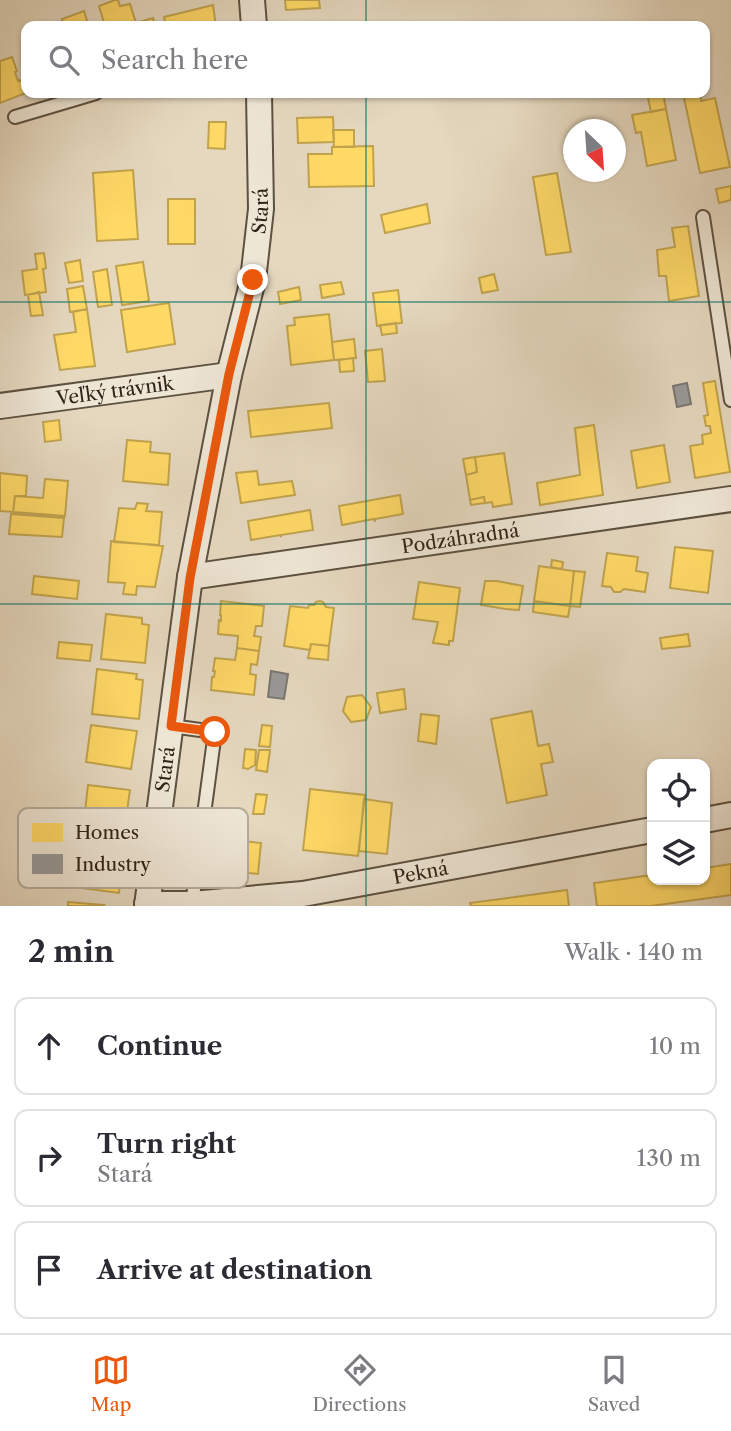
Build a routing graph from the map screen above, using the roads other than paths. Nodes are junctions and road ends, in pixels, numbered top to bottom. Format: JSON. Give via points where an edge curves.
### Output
{"nodes":[{"id":1,"x":252,"y":0,"type":"edge"},
{"id":2,"x":254,"y":21,"type":"edge"},
{"id":3,"x":79,"y":98,"type":"edge"},
{"id":4,"x":258,"y":98,"type":"edge"},
{"id":5,"x":15,"y":117,"type":"dead end"},
{"id":6,"x":703,"y":217,"type":"dead end"},
{"id":7,"x":229,"y":374,"type":"junction"},
{"id":8,"x":731,"y":400,"type":"edge"},
{"id":9,"x":0,"y":406,"type":"edge"},
{"id":10,"x":731,"y":499,"type":"edge"},
{"id":11,"x":190,"y":578,"type":"junction"},
{"id":12,"x":171,"y":726,"type":"junction"},
{"id":13,"x":160,"y":808,"type":"edge"},
{"id":14,"x":205,"y":808,"type":"edge"},
{"id":15,"x":731,"y":815,"type":"edge"},
{"id":16,"x":710,"y":819,"type":"edge"},
{"id":17,"x":647,"y":831,"type":"edge"},
{"id":18,"x":194,"y":888,"type":"edge"},
{"id":19,"x":192,"y":904,"type":"junction"},
{"id":20,"x":147,"y":905,"type":"edge"}],
"edges":[{"from":1,"to":2,"type":"street"},
{"from":3,"to":5,"type":"lane"},
{"from":4,"to":7,"type":"street","name":"Stará","via":[[261,209],[253,280]]},
{"from":6,"to":8,"type":"lane"},
{"from":7,"to":9,"type":"street","name":"Veľký trávnik"},
{"from":7,"to":11,"type":"street","name":"Stará"},
{"from":10,"to":11,"type":"street","name":"Podzáhradná"},
{"from":11,"to":12,"type":"street","name":"Stará"},
{"from":12,"to":13,"type":"street","name":"Stará"},
{"from":12,"to":14,"type":"lane","via":[[215,732]]},
{"from":15,"to":16,"type":"street"},
{"from":17,"to":19,"type":"street","name":"Pekná","via":[[303,894]]},
{"from":18,"to":19,"type":"lane"},
{"from":19,"to":20,"type":"street","name":"Pekná"}]}
